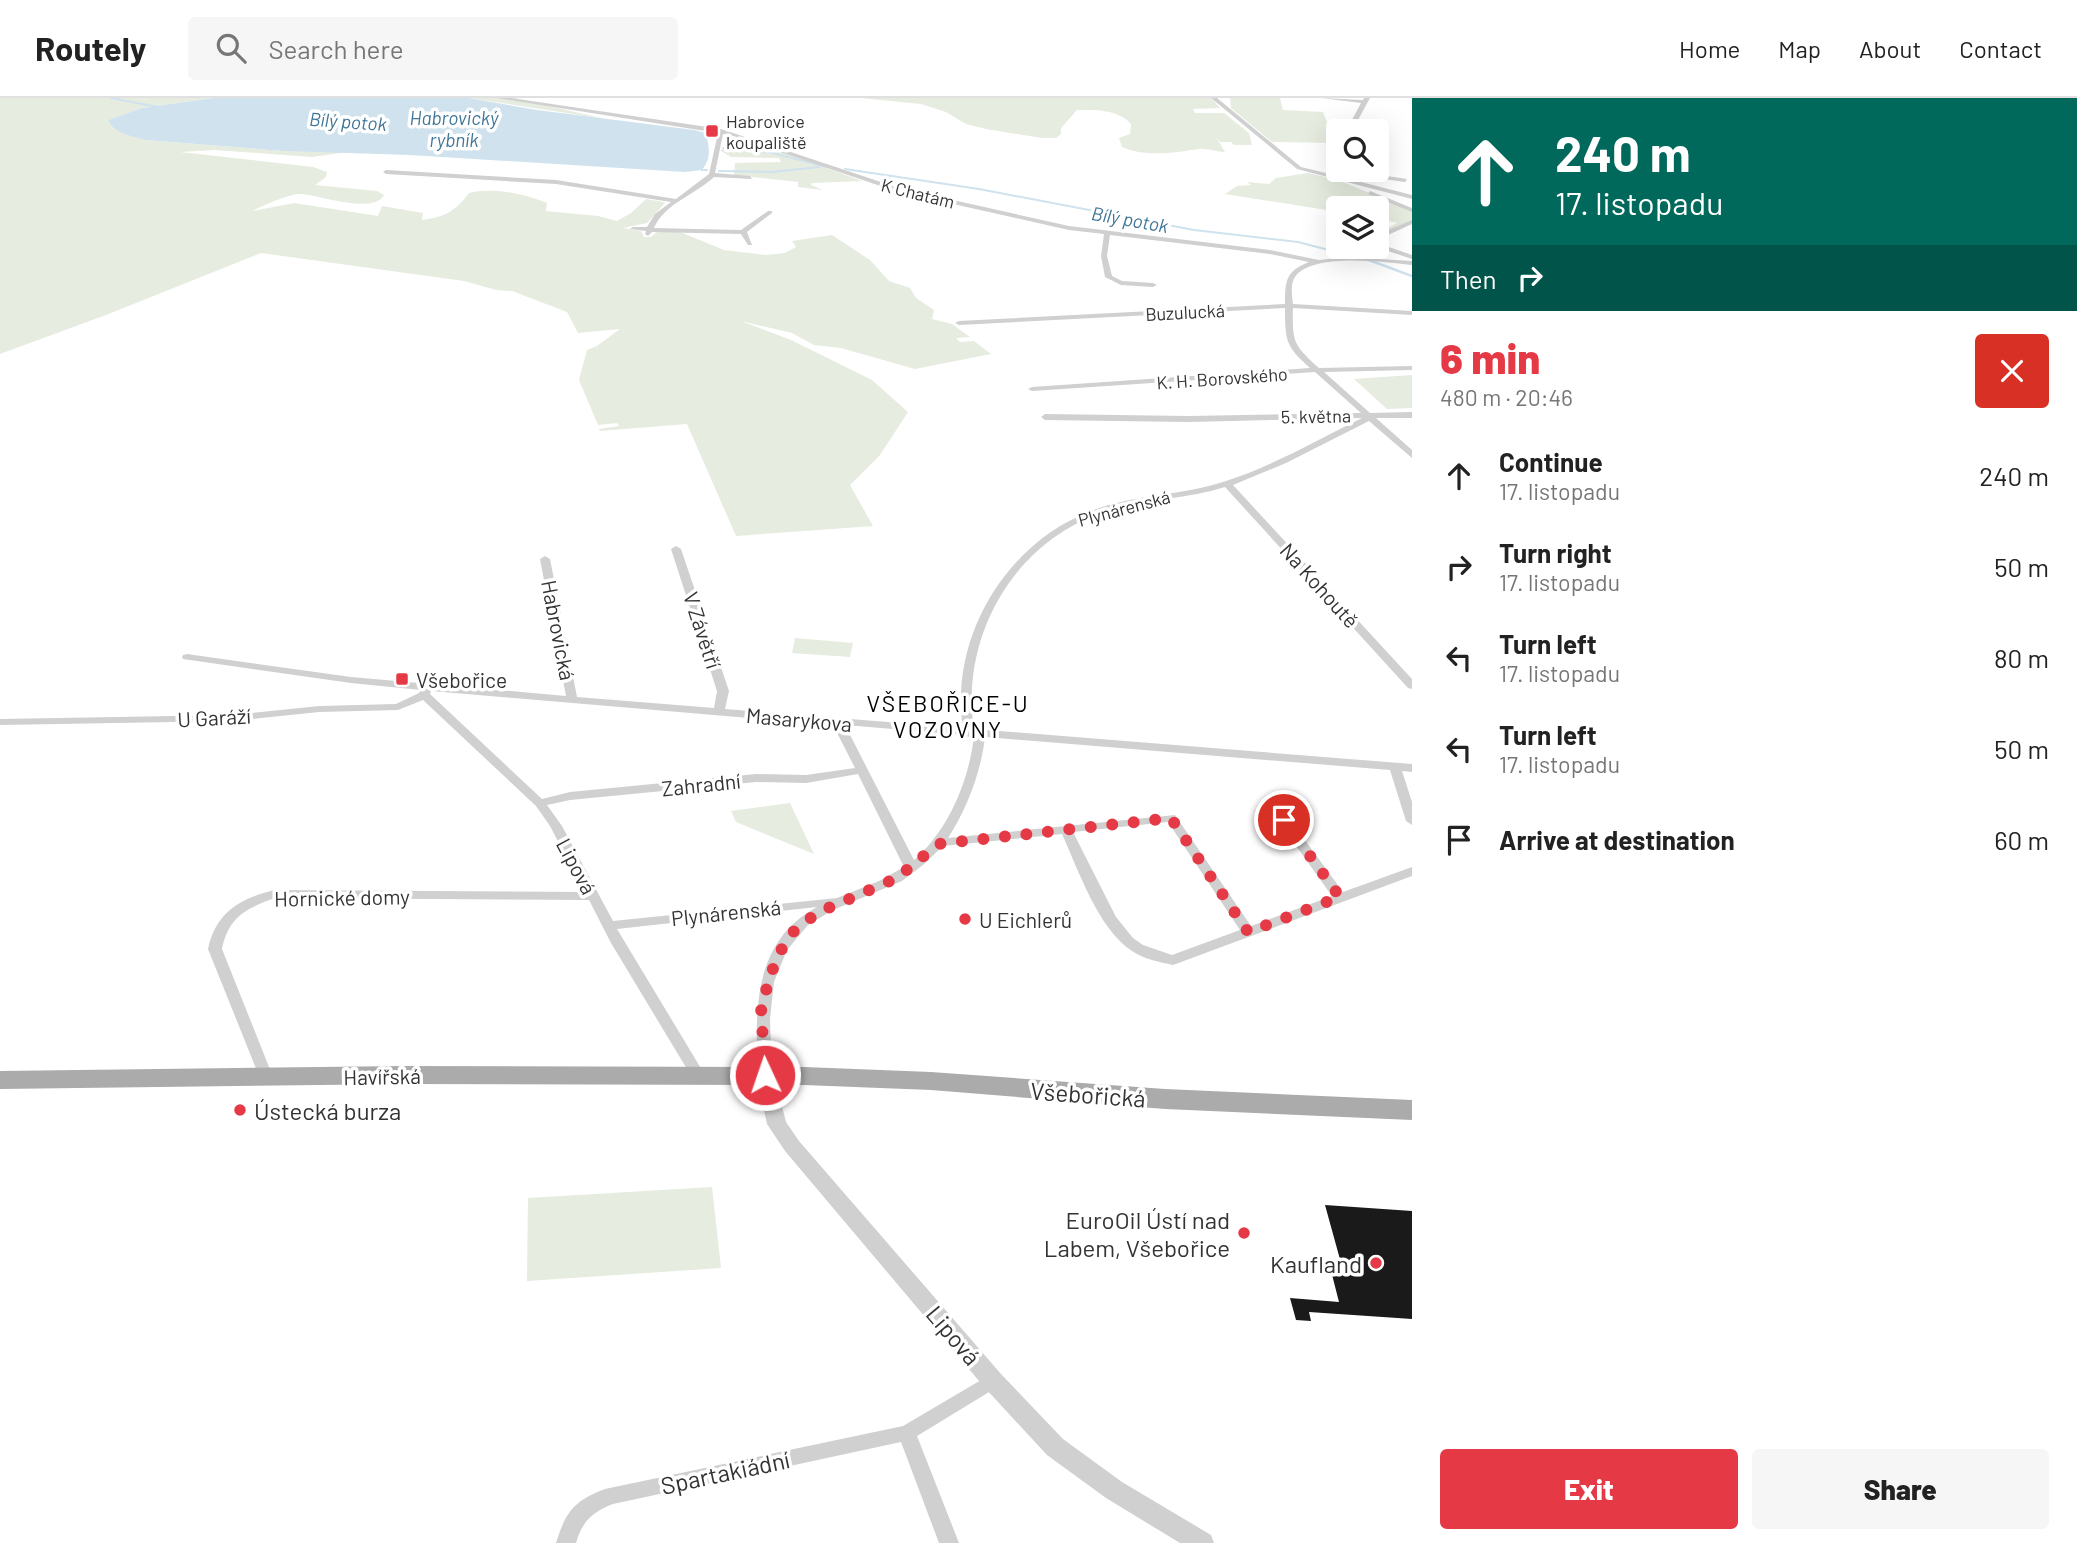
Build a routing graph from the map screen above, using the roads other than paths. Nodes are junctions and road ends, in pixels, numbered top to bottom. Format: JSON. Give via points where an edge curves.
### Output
{"nodes":[{"id":1,"x":500,"y":98,"type":"edge"},
{"id":2,"x":1214,"y":98,"type":"edge"},
{"id":3,"x":1324,"y":98,"type":"edge"},
{"id":4,"x":1366,"y":100,"type":"edge"},
{"id":5,"x":1356,"y":119,"type":"edge"},
{"id":6,"x":721,"y":131,"type":"junction"},
{"id":7,"x":386,"y":172,"type":"dead end"},
{"id":8,"x":712,"y":175,"type":"junction"},
{"id":9,"x":1389,"y":175,"type":"edge"},
{"id":10,"x":1326,"y":176,"type":"edge"},
{"id":11,"x":750,"y":178,"type":"dead end"},
{"id":12,"x":1389,"y":178,"type":"edge"},
{"id":13,"x":1408,"y":181,"type":"edge"},
{"id":14,"x":1346,"y":182,"type":"edge"},
{"id":15,"x":1349,"y":182,"type":"edge"},
{"id":16,"x":1412,"y":197,"type":"edge"},
{"id":17,"x":678,"y":201,"type":"junction"},
{"id":18,"x":1412,"y":210,"type":"edge"},
{"id":19,"x":770,"y":212,"type":"dead end"},
{"id":20,"x":1412,"y":222,"type":"edge"},
{"id":21,"x":633,"y":229,"type":"dead end"},
{"id":22,"x":648,"y":232,"type":"junction"},
{"id":23,"x":743,"y":232,"type":"junction"},
{"id":24,"x":1107,"y":233,"type":"junction"},
{"id":25,"x":1389,"y":233,"type":"edge"},
{"id":26,"x":750,"y":244,"type":"dead end"},
{"id":27,"x":1389,"y":249,"type":"edge"},
{"id":28,"x":1412,"y":257,"type":"edge"},
{"id":29,"x":1371,"y":260,"type":"joint"},
{"id":30,"x":1318,"y":262,"type":"junction"},
{"id":31,"x":1412,"y":263,"type":"edge"},
{"id":32,"x":1153,"y":285,"type":"dead end"},
{"id":33,"x":1289,"y":306,"type":"junction"},
{"id":34,"x":1412,"y":313,"type":"edge"},
{"id":35,"x":959,"y":323,"type":"dead end"},
{"id":36,"x":1412,"y":368,"type":"edge"},
{"id":37,"x":1316,"y":370,"type":"junction"},
{"id":38,"x":1032,"y":389,"type":"dead end"},
{"id":39,"x":1412,"y":415,"type":"edge"},
{"id":40,"x":1045,"y":417,"type":"dead end"},
{"id":41,"x":1369,"y":418,"type":"junction"},
{"id":42,"x":1412,"y":455,"type":"edge"},
{"id":43,"x":1227,"y":484,"type":"junction"},
{"id":44,"x":676,"y":549,"type":"dead end"},
{"id":45,"x":545,"y":559,"type":"dead end"},
{"id":46,"x":187,"y":657,"type":"dead end"},
{"id":47,"x":1412,"y":686,"type":"edge"},
{"id":48,"x":426,"y":691,"type":"junction"},
{"id":49,"x":572,"y":700,"type":"junction"},
{"id":50,"x":719,"y":713,"type":"junction"},
{"id":51,"x":0,"y":722,"type":"edge"},
{"id":52,"x":838,"y":723,"type":"junction"},
{"id":53,"x":975,"y":734,"type":"junction"},
{"id":54,"x":1395,"y":767,"type":"junction"},
{"id":55,"x":1412,"y":768,"type":"edge"},
{"id":56,"x":862,"y":770,"type":"junction"},
{"id":57,"x":1270,"y":801,"type":"dead end"},
{"id":58,"x":540,"y":803,"type":"junction"},
{"id":59,"x":1412,"y":821,"type":"edge"},
{"id":60,"x":1066,"y":830,"type":"junction"},
{"id":61,"x":938,"y":844,"type":"junction"},
{"id":62,"x":911,"y":868,"type":"junction"},
{"id":63,"x":1412,"y":871,"type":"edge"},
{"id":64,"x":592,"y":896,"type":"junction"},
{"id":65,"x":1340,"y":897,"type":"junction"},
{"id":66,"x":844,"y":900,"type":"junction"},
{"id":67,"x":608,"y":926,"type":"junction"},
{"id":68,"x":1248,"y":932,"type":"junction"},
{"id":69,"x":698,"y":1075,"type":"junction"},
{"id":70,"x":765,"y":1075,"type":"junction"},
{"id":71,"x":266,"y":1077,"type":"junction"},
{"id":72,"x":0,"y":1080,"type":"edge"},
{"id":73,"x":1412,"y":1110,"type":"edge"},
{"id":74,"x":993,"y":1381,"type":"junction"},
{"id":75,"x":907,"y":1433,"type":"junction"},
{"id":76,"x":566,"y":1543,"type":"edge"},
{"id":77,"x":949,"y":1543,"type":"edge"},
{"id":78,"x":1202,"y":1543,"type":"edge"}],
"edges":[{"from":1,"to":6,"type":"street","name":"K Chatám"},
{"from":2,"to":10,"type":"street","via":[[1299,168]]},
{"from":3,"to":4,"type":"street"},
{"from":4,"to":5,"type":"street"},
{"from":6,"to":8,"type":"street"},
{"from":6,"to":24,"type":"street","name":"K Chatám","via":[[897,190]]},
{"from":7,"to":17,"type":"street","via":[[556,182]]},
{"from":8,"to":11,"type":"street"},
{"from":8,"to":17,"type":"street"},
{"from":9,"to":13,"type":"street"},
{"from":12,"to":13,"type":"street"},
{"from":14,"to":18,"type":"street"},
{"from":15,"to":16,"type":"street"},
{"from":17,"to":22,"type":"street","via":[[657,216]]},
{"from":19,"to":23,"type":"street"},
{"from":20,"to":25,"type":"street"},
{"from":21,"to":22,"type":"street"},
{"from":22,"to":23,"type":"street"},
{"from":23,"to":26,"type":"street"},
{"from":24,"to":30,"type":"street","name":"K Chatám"},
{"from":24,"to":32,"type":"street","via":[[1104,256],[1109,277],[1121,283]]},
{"from":27,"to":28,"type":"street"},
{"from":29,"to":30,"type":"street","name":"5. května"},
{"from":29,"to":31,"type":"street","name":"5. května"},
{"from":30,"to":33,"type":"street","name":"5. května","via":[[1293,274]]},
{"from":33,"to":34,"type":"street","name":"Buzulucká"},
{"from":33,"to":35,"type":"street","name":"Buzulucká"},
{"from":33,"to":37,"type":"street","name":"5. května","via":[[1291,344]]},
{"from":36,"to":37,"type":"street","name":"K. H. Borovského"},
{"from":37,"to":38,"type":"street","name":"K. H. Borovského"},
{"from":37,"to":41,"type":"street","name":"5. května"},
{"from":39,"to":41,"type":"street"},
{"from":40,"to":41,"type":"street","name":"5. května"},
{"from":41,"to":42,"type":"street"},
{"from":41,"to":43,"type":"street","name":"Plynárenská"},
{"from":43,"to":47,"type":"street","name":"Na Kohoutě"},
{"from":43,"to":53,"type":"street","name":"Plynárenská","via":[[1097,511],[1064,525],[1025,556],[993,599],[974,646],[965,698]]},
{"from":44,"to":50,"type":"street","name":"V Závětří","via":[[723,691]]},
{"from":45,"to":49,"type":"street","name":"Habrovická"},
{"from":46,"to":48,"type":"street","name":"Masarykova"},
{"from":48,"to":49,"type":"street","name":"Masarykova"},
{"from":48,"to":51,"type":"street","name":"U Garáží","via":[[398,707],[232,718]]},
{"from":48,"to":58,"type":"street","name":"Lipová"},
{"from":49,"to":50,"type":"street","name":"Masarykova"},
{"from":50,"to":52,"type":"street","name":"Masarykova"},
{"from":52,"to":53,"type":"street","name":"Masarykova"},
{"from":52,"to":56,"type":"street"},
{"from":53,"to":54,"type":"street","name":"Masarykova"},
{"from":53,"to":61,"type":"street","name":"Plynárenská","via":[[977,755],[962,799]]},
{"from":54,"to":55,"type":"street","name":"Masarykova"},
{"from":54,"to":59,"type":"street"},
{"from":56,"to":58,"type":"street","name":"Zahradní","via":[[806,779],[756,778],[583,795]]},
{"from":56,"to":62,"type":"street"},
{"from":57,"to":65,"type":"street"},
{"from":58,"to":64,"type":"street","name":"Lipová"},
{"from":60,"to":61,"type":"street"},
{"from":60,"to":68,"type":"street","via":[[1171,818]]},
{"from":60,"to":68,"type":"street","via":[[1115,928],[1151,956],[1174,960]]},
{"from":61,"to":62,"type":"street","name":"Plynárenská"},
{"from":62,"to":66,"type":"street","name":"Plynárenská"},
{"from":63,"to":65,"type":"street"},
{"from":64,"to":67,"type":"street","name":"Lipová"},
{"from":64,"to":71,"type":"street","name":"Hornické domy","via":[[274,894],[248,902],[226,919],[215,949]]},
{"from":65,"to":68,"type":"street"},
{"from":66,"to":67,"type":"street","name":"Plynárenská"},
{"from":66,"to":70,"type":"street","name":"Plynárenská","via":[[793,932],[778,955],[761,1007]]},
{"from":67,"to":69,"type":"street","name":"Lipová"},
{"from":69,"to":70,"type":"main road","name":"Havířská"},
{"from":69,"to":71,"type":"main road","name":"Havířská"},
{"from":70,"to":73,"type":"main road","name":"Všebořická"},
{"from":70,"to":74,"type":"street","name":"Lipová","via":[[777,1124],[792,1146]]},
{"from":71,"to":72,"type":"main road","name":"Havířská"},
{"from":74,"to":75,"type":"street","name":"Spartakiádní"},
{"from":74,"to":78,"type":"street","name":"Lipová","via":[[1055,1447],[1114,1490]]},
{"from":75,"to":76,"type":"street","name":"Spartakiádní","via":[[612,1495],[591,1503],[572,1520]]},
{"from":75,"to":77,"type":"street"}]}
